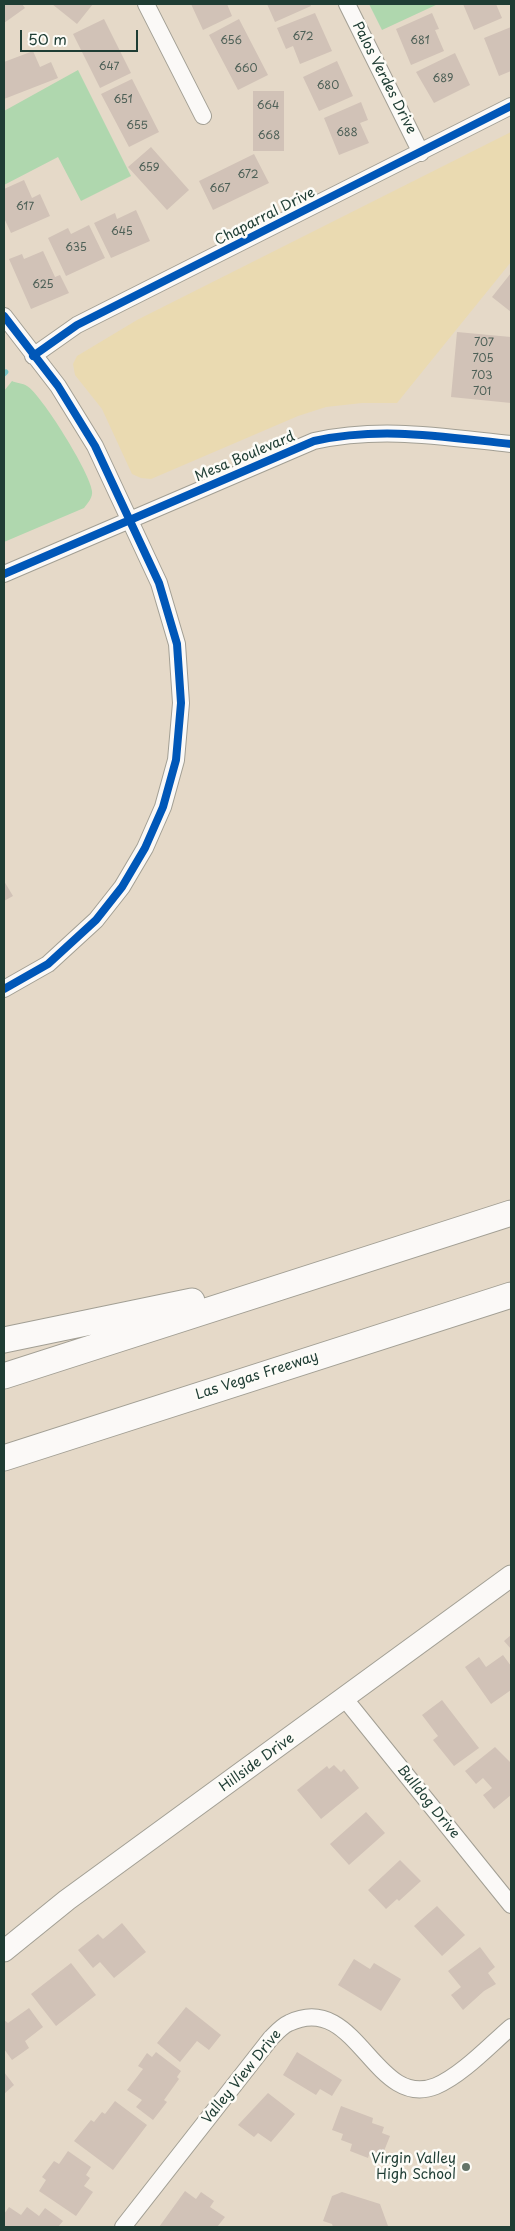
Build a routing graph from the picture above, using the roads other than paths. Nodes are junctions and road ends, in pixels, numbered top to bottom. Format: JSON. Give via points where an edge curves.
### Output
{"nodes":[{"id":1,"x":146,"y":4,"type":"edge"},
{"id":2,"x":347,"y":4,"type":"edge"},
{"id":3,"x":511,"y":106,"type":"edge"},
{"id":4,"x":203,"y":116,"type":"dead end"},
{"id":5,"x":421,"y":153,"type":"junction"},
{"id":6,"x":4,"y":316,"type":"edge"},
{"id":7,"x":33,"y":356,"type":"junction"},
{"id":8,"x":511,"y":444,"type":"edge"},
{"id":9,"x":129,"y":520,"type":"junction"},
{"id":10,"x":4,"y":574,"type":"edge"},
{"id":11,"x":4,"y":989,"type":"edge"},
{"id":12,"x":511,"y":1213,"type":"edge"},
{"id":13,"x":307,"y":1278,"type":"junction"},
{"id":14,"x":511,"y":1295,"type":"edge"},
{"id":15,"x":4,"y":1340,"type":"edge"},
{"id":16,"x":4,"y":1376,"type":"edge"},
{"id":17,"x":4,"y":1458,"type":"edge"},
{"id":18,"x":511,"y":1576,"type":"edge"},
{"id":19,"x":345,"y":1699,"type":"junction"},
{"id":20,"x":511,"y":1905,"type":"edge"},
{"id":21,"x":4,"y":1951,"type":"edge"},
{"id":22,"x":511,"y":2027,"type":"edge"},
{"id":23,"x":123,"y":2227,"type":"edge"}],
"edges":[{"from":1,"to":4,"type":"street"},
{"from":2,"to":5,"type":"street","name":"Palos Verdes Drive"},
{"from":3,"to":5,"type":"street","name":"Chaparral Drive"},
{"from":5,"to":7,"type":"street","name":"Chaparral Drive","via":[[77,325]]},
{"from":6,"to":7,"type":"street"},
{"from":7,"to":9,"type":"street","via":[[58,386],[95,446]]},
{"from":8,"to":9,"type":"street","name":"Mesa Boulevard","via":[[384,432],[347,434],[314,441]]},
{"from":9,"to":10,"type":"street","name":"Mesa Boulevard"},
{"from":9,"to":11,"type":"street","via":[[159,583],[176,644],[181,703],[176,760],[160,815],[122,887],[96,920],[48,964]]},
{"from":12,"to":13,"type":"highway"},
{"from":13,"to":15,"type":"highway"},
{"from":13,"to":16,"type":"highway"},
{"from":14,"to":17,"type":"highway","name":"Las Vegas Freeway"},
{"from":18,"to":19,"type":"main road","name":"Hillside Drive"},
{"from":19,"to":20,"type":"street","name":"Bulldog Drive"},
{"from":19,"to":21,"type":"main road","name":"Hillside Drive","via":[[67,1900]]},
{"from":22,"to":23,"type":"street","name":"Valley View Drive","via":[[452,2077],[436,2086],[415,2090],[397,2084],[382,2072],[348,2032],[326,2021],[307,2018],[288,2023],[271,2038]]}]}
